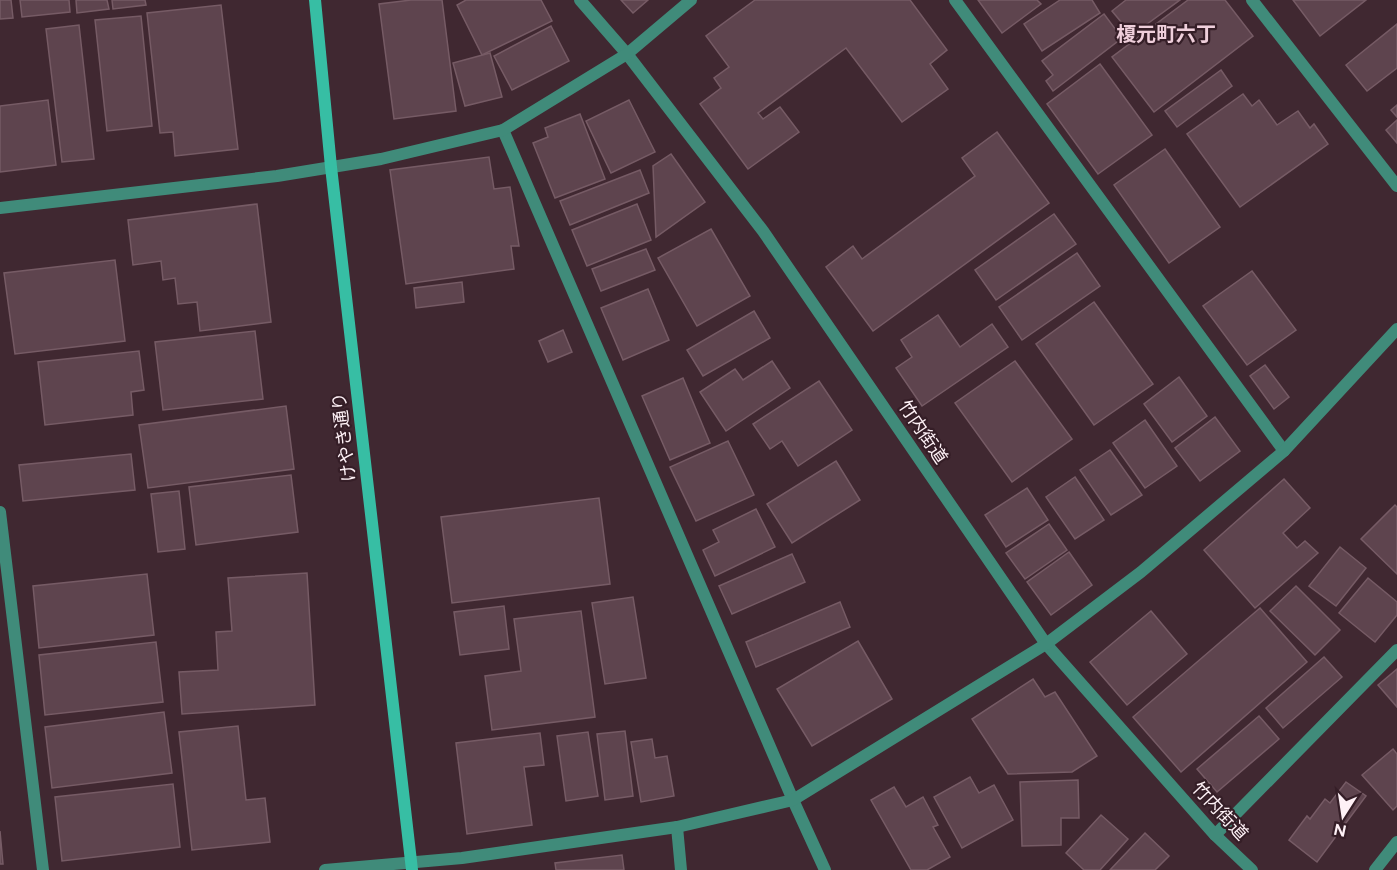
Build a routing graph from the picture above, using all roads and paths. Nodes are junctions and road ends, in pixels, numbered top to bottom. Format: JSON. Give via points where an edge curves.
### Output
{"nodes":[{"id":1,"x":315,"y":0,"type":"edge"},
{"id":2,"x":580,"y":0,"type":"edge"},
{"id":3,"x":692,"y":0,"type":"edge"},
{"id":4,"x":955,"y":0,"type":"edge"},
{"id":5,"x":1252,"y":0,"type":"edge"},
{"id":6,"x":627,"y":54,"type":"junction"},
{"id":7,"x":502,"y":130,"type":"junction"},
{"id":8,"x":331,"y":167,"type":"junction"},
{"id":9,"x":1397,"y":186,"type":"edge"},
{"id":10,"x":0,"y":208,"type":"edge"},
{"id":11,"x":1397,"y":329,"type":"edge"},
{"id":12,"x":1284,"y":451,"type":"junction"},
{"id":13,"x":0,"y":512,"type":"edge"},
{"id":14,"x":1046,"y":644,"type":"junction"},
{"id":15,"x":1397,"y":650,"type":"edge"},
{"id":16,"x":792,"y":800,"type":"junction"},
{"id":17,"x":677,"y":827,"type":"junction"},
{"id":18,"x":1215,"y":835,"type":"junction"},
{"id":19,"x":1397,"y":842,"type":"edge"},
{"id":20,"x":411,"y":866,"type":"edge"},
{"id":21,"x":43,"y":870,"type":"edge"},
{"id":22,"x":325,"y":870,"type":"edge"},
{"id":23,"x":681,"y":870,"type":"edge"},
{"id":24,"x":825,"y":870,"type":"edge"},
{"id":25,"x":1252,"y":870,"type":"edge"},
{"id":26,"x":1375,"y":870,"type":"edge"}],
"edges":[{"from":1,"to":8,"type":"street","name":"けやき通り"},
{"from":2,"to":6,"type":"street","name":"竹内街道"},
{"from":3,"to":6,"type":"street"},
{"from":4,"to":12,"type":"street"},
{"from":5,"to":9,"type":"street"},
{"from":6,"to":7,"type":"street"},
{"from":6,"to":14,"type":"street","name":"竹内街道","via":[[763,231]]},
{"from":7,"to":8,"type":"street"},
{"from":7,"to":16,"type":"street"},
{"from":8,"to":10,"type":"street"},
{"from":8,"to":20,"type":"street","name":"けやき通り"},
{"from":11,"to":12,"type":"street"},
{"from":12,"to":14,"type":"street","via":[[1141,572]]},
{"from":13,"to":21,"type":"street"},
{"from":14,"to":16,"type":"street"},
{"from":14,"to":18,"type":"street","name":"竹内街道"},
{"from":15,"to":18,"type":"street"},
{"from":16,"to":17,"type":"street"},
{"from":16,"to":24,"type":"street"},
{"from":17,"to":20,"type":"street"},
{"from":17,"to":23,"type":"street"},
{"from":18,"to":25,"type":"street","name":"竹内街道"},
{"from":19,"to":26,"type":"street"},
{"from":20,"to":22,"type":"street"}]}
